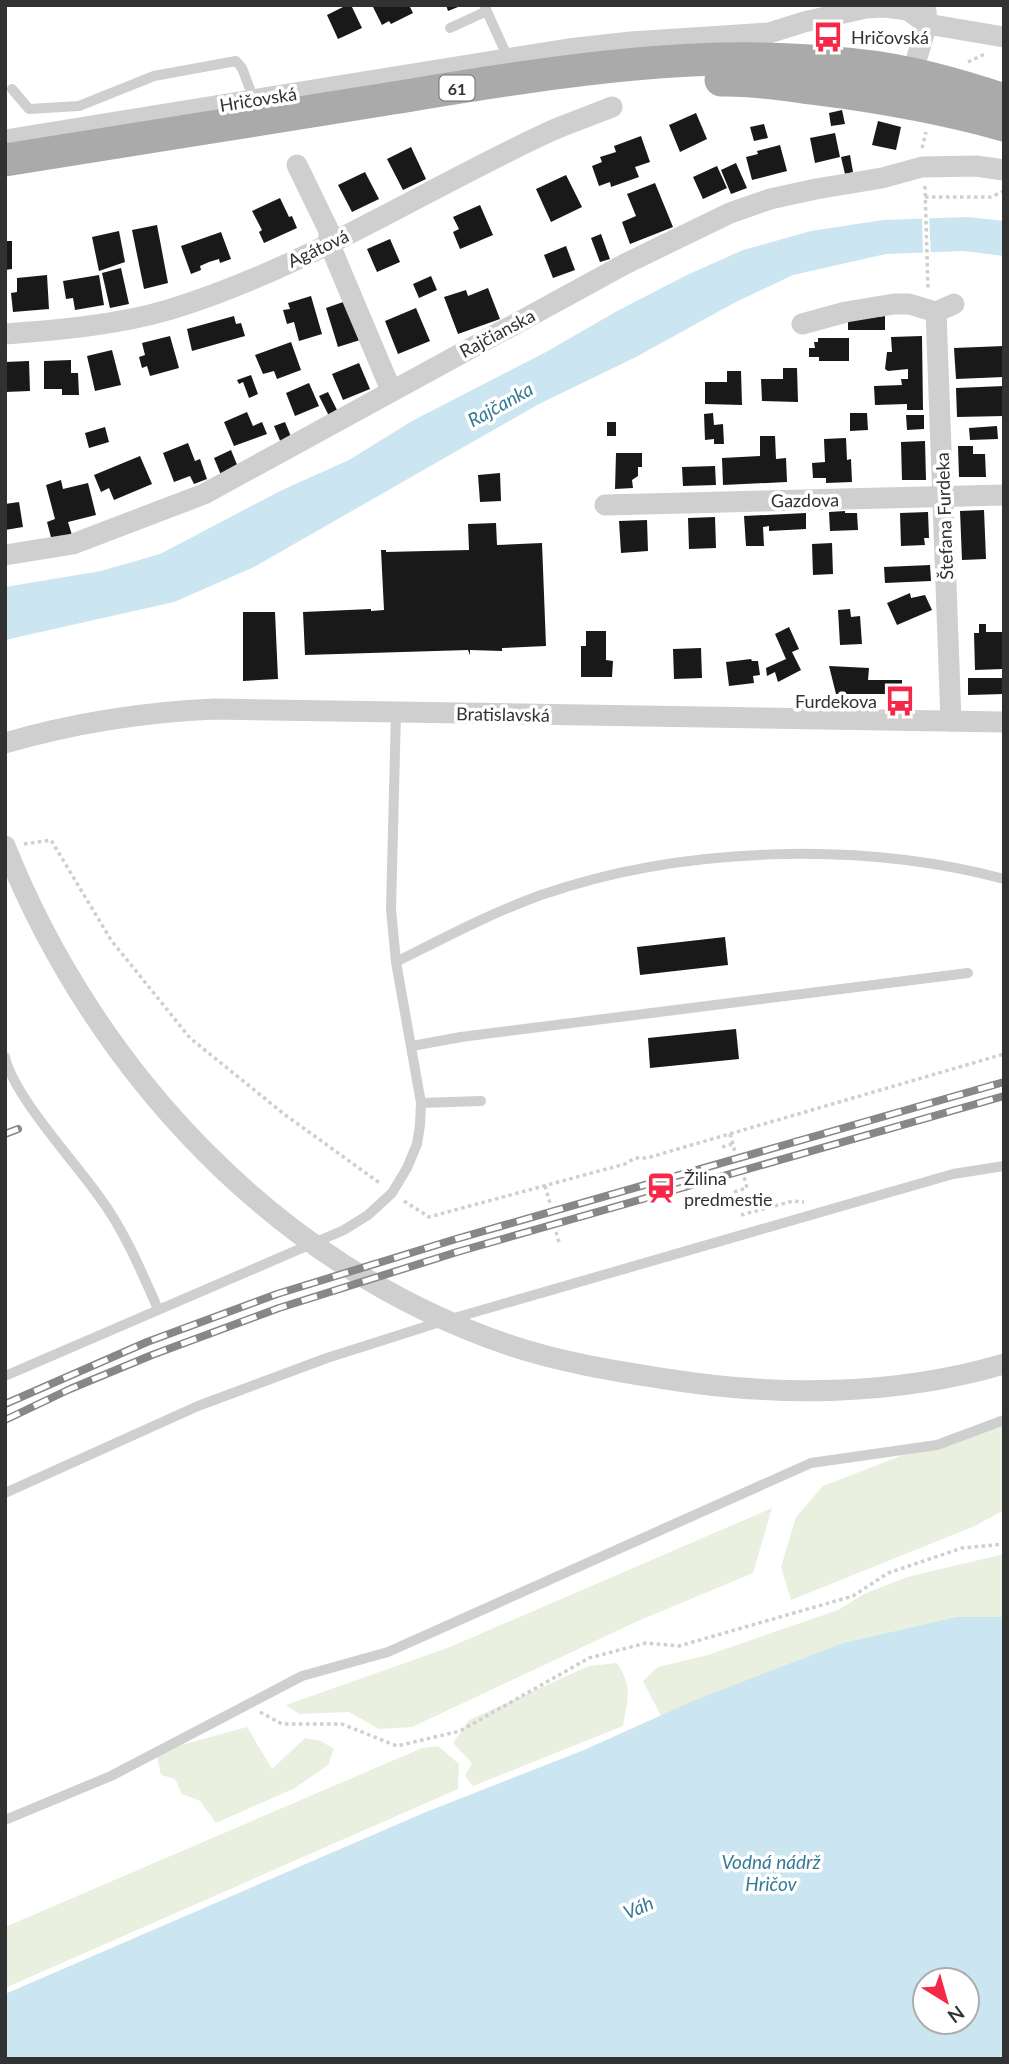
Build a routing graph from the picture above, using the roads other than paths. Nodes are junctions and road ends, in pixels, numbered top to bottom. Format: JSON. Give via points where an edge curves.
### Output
{"nodes":[{"id":1,"x":485,"y":8,"type":"edge"},
{"id":2,"x":926,"y":15,"type":"edge"},
{"id":3,"x":450,"y":28,"type":"dead end"},
{"id":4,"x":1000,"y":43,"type":"edge"},
{"id":5,"x":508,"y":58,"type":"junction"},
{"id":6,"x":12,"y":89,"type":"dead end"},
{"id":7,"x":914,"y":99,"type":"junction"},
{"id":8,"x":254,"y":100,"type":"junction"},
{"id":9,"x":1004,"y":100,"type":"edge"},
{"id":10,"x":612,"y":107,"type":"dead end"},
{"id":11,"x":1004,"y":125,"type":"edge"},
{"id":12,"x":5,"y":140,"type":"edge"},
{"id":13,"x":5,"y":160,"type":"edge"},
{"id":14,"x":297,"y":165,"type":"dead end"},
{"id":15,"x":1004,"y":170,"type":"edge"},
{"id":16,"x":5,"y":181,"type":"edge"},
{"id":17,"x":329,"y":243,"type":"junction"},
{"id":18,"x":802,"y":324,"type":"dead end"},
{"id":19,"x":5,"y":334,"type":"edge"},
{"id":20,"x":391,"y":390,"type":"junction"},
{"id":21,"x":1004,"y":495,"type":"edge"},
{"id":22,"x":944,"y":496,"type":"junction"},
{"id":23,"x":606,"y":505,"type":"dead end"},
{"id":24,"x":5,"y":555,"type":"edge"},
{"id":25,"x":396,"y":712,"type":"junction"},
{"id":26,"x":951,"y":721,"type":"junction"},
{"id":27,"x":1004,"y":722,"type":"edge"},
{"id":28,"x":5,"y":743,"type":"edge"},
{"id":29,"x":12,"y":846,"type":"edge"},
{"id":30,"x":1004,"y":879,"type":"edge"},
{"id":31,"x":396,"y":962,"type":"junction"},
{"id":32,"x":968,"y":973,"type":"dead end"},
{"id":33,"x":412,"y":1046,"type":"junction"},
{"id":34,"x":6,"y":1061,"type":"edge"},
{"id":35,"x":481,"y":1101,"type":"dead end"},
{"id":36,"x":421,"y":1103,"type":"junction"},
{"id":37,"x":1004,"y":1166,"type":"edge"},
{"id":38,"x":158,"y":1308,"type":"junction"},
{"id":39,"x":1004,"y":1364,"type":"edge"},
{"id":40,"x":5,"y":1376,"type":"edge"},
{"id":41,"x":1004,"y":1420,"type":"edge"},
{"id":42,"x":5,"y":1493,"type":"edge"},
{"id":43,"x":5,"y":1820,"type":"edge"}],
"edges":[{"from":1,"to":3,"type":"lane"},
{"from":1,"to":5,"type":"lane"},
{"from":2,"to":4,"type":"street","name":"Hričovská"},
{"from":2,"to":5,"type":"street","name":"Hričovská","via":[[875,7],[769,33],[631,42]]},
{"from":2,"to":7,"type":"street"},
{"from":5,"to":8,"type":"street","name":"Hričovská"},
{"from":6,"to":8,"type":"lane","via":[[29,109],[79,106],[154,75],[236,61]]},
{"from":7,"to":9,"type":"main road","name":"Hričovská","number":"61"},
{"from":7,"to":11,"type":"main road","name":"Hričovská","number":"61"},
{"from":7,"to":13,"type":"main road","name":"Hričovská","number":"61","via":[[857,65],[804,60],[637,63]]},
{"from":7,"to":16,"type":"main road","name":"Hričovská","number":"61","via":[[764,82],[638,83]]},
{"from":8,"to":12,"type":"street","name":"Hričovská"},
{"from":10,"to":17,"type":"street","name":"Agátová","via":[[554,130]]},
{"from":14,"to":17,"type":"street","via":[[329,231]]},
{"from":15,"to":20,"type":"street","name":"Rajčianska","via":[[922,167],[770,199],[730,213]]},
{"from":17,"to":19,"type":"street","name":"Agátová","via":[[241,284],[166,311],[72,329]]},
{"from":17,"to":20,"type":"street"},
{"from":18,"to":22,"type":"street","name":"Štefana Furdeka","via":[[894,304],[945,308]]},
{"from":20,"to":24,"type":"street","name":"Rajčianska","via":[[204,494],[73,544]]},
{"from":21,"to":22,"type":"street","name":"Gazdova"},
{"from":22,"to":23,"type":"street","name":"Gazdova"},
{"from":22,"to":26,"type":"street","name":"Štefana Furdeka"},
{"from":25,"to":26,"type":"street","name":"Bratislavská"},
{"from":25,"to":28,"type":"street","name":"Bratislavská","via":[[170,711],[80,724]]},
{"from":25,"to":31,"type":"lane","via":[[391,909]]},
{"from":26,"to":27,"type":"street","name":"Bratislavská"},
{"from":29,"to":39,"type":"street","via":[[19,880],[95,1018],[123,1059],[191,1139],[267,1209],[397,1295],[511,1346],[704,1385],[758,1390],[885,1387]]},
{"from":30,"to":31,"type":"lane","via":[[911,860],[794,854],[699,860],[610,875],[542,895]]},
{"from":31,"to":33,"type":"lane"},
{"from":32,"to":33,"type":"lane"},
{"from":33,"to":36,"type":"lane"},
{"from":34,"to":38,"type":"lane","via":[[34,1109],[127,1237]]},
{"from":35,"to":36,"type":"lane"},
{"from":36,"to":38,"type":"lane","via":[[417,1144],[407,1168],[392,1193],[368,1215],[344,1230]]},
{"from":37,"to":42,"type":"lane","via":[[953,1174],[437,1322],[198,1406]]},
{"from":38,"to":40,"type":"lane"},
{"from":41,"to":43,"type":"lane","via":[[937,1446],[811,1463],[388,1652],[302,1676],[111,1776]]}]}
